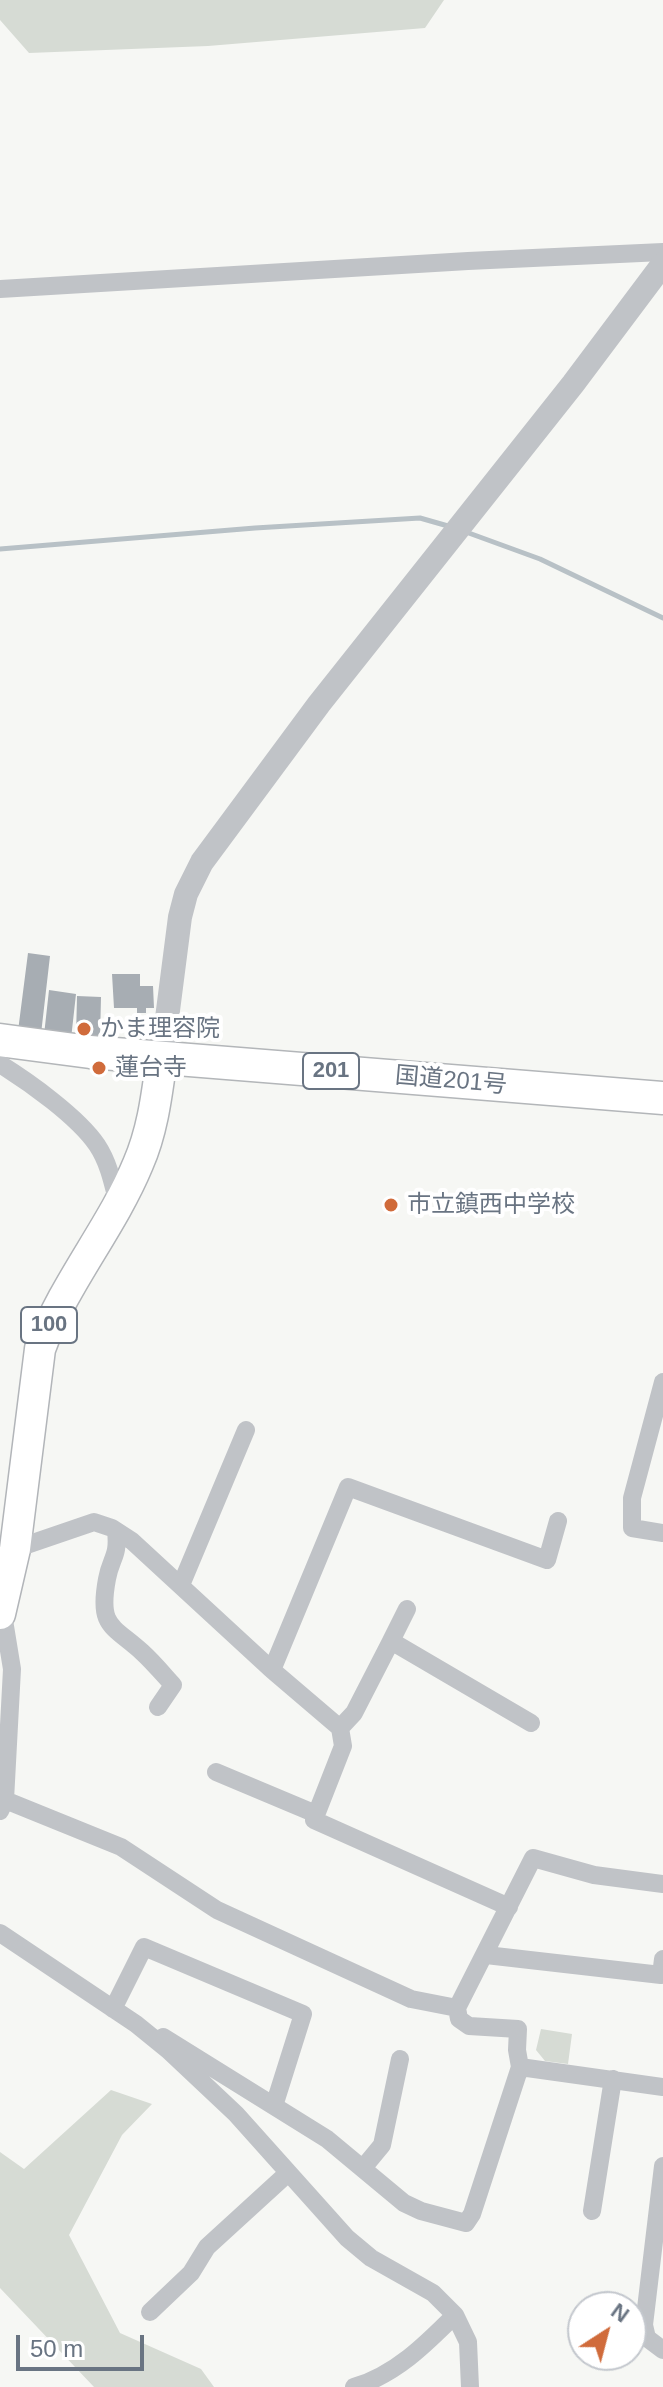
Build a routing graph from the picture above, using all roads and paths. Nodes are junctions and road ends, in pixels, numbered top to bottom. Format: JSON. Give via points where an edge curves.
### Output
{"nodes":[{"id":1,"x":663,"y":252,"type":"edge"},
{"id":2,"x":663,"y":264,"type":"edge"},
{"id":3,"x":0,"y":289,"type":"edge"},
{"id":4,"x":0,"y":1040,"type":"edge"},
{"id":5,"x":162,"y":1057,"type":"junction"},
{"id":6,"x":0,"y":1064,"type":"edge"},
{"id":7,"x":663,"y":1098,"type":"edge"},
{"id":8,"x":118,"y":1204,"type":"junction"},
{"id":9,"x":663,"y":1382,"type":"edge"},
{"id":10,"x":246,"y":1430,"type":"dead end"},
{"id":11,"x":558,"y":1521,"type":"dead end"},
{"id":12,"x":116,"y":1531,"type":"junction"},
{"id":13,"x":663,"y":1533,"type":"edge"},
{"id":14,"x":15,"y":1549,"type":"junction"},
{"id":15,"x":181,"y":1585,"type":"junction"},
{"id":16,"x":407,"y":1609,"type":"dead end"},
{"id":17,"x":1,"y":1611,"type":"edge"},
{"id":18,"x":391,"y":1641,"type":"junction"},
{"id":19,"x":272,"y":1670,"type":"junction"},
{"id":20,"x":158,"y":1707,"type":"dead end"},
{"id":21,"x":531,"y":1723,"type":"dead end"},
{"id":22,"x":340,"y":1728,"type":"junction"},
{"id":23,"x":216,"y":1772,"type":"dead end"},
{"id":24,"x":3,"y":1806,"type":"edge"},
{"id":25,"x":316,"y":1814,"type":"junction"},
{"id":26,"x":663,"y":1884,"type":"edge"},
{"id":27,"x":509,"y":1907,"type":"junction"},
{"id":28,"x":0,"y":1933,"type":"edge"},
{"id":29,"x":486,"y":1955,"type":"junction"},
{"id":30,"x":663,"y":1959,"type":"edge"},
{"id":31,"x":457,"y":2008,"type":"junction"},
{"id":32,"x":113,"y":2009,"type":"junction"},
{"id":33,"x":136,"y":2024,"type":"junction"},
{"id":34,"x":400,"y":2059,"type":"dead end"},
{"id":35,"x":520,"y":2067,"type":"junction"},
{"id":36,"x":613,"y":2079,"type":"junction"},
{"id":37,"x":663,"y":2087,"type":"edge"},
{"id":38,"x":274,"y":2106,"type":"junction"},
{"id":39,"x":663,"y":2166,"type":"edge"},
{"id":40,"x":363,"y":2168,"type":"junction"},
{"id":41,"x":288,"y":2173,"type":"junction"},
{"id":42,"x":592,"y":2211,"type":"dead end"},
{"id":43,"x":150,"y":2312,"type":"dead end"},
{"id":44,"x":455,"y":2315,"type":"junction"},
{"id":45,"x":663,"y":2350,"type":"edge"},
{"id":46,"x":354,"y":2387,"type":"edge"},
{"id":47,"x":470,"y":2387,"type":"edge"}],
"edges":[{"from":1,"to":3,"type":"street"},
{"from":2,"to":5,"type":"street","via":[[202,862],[180,917]]},
{"from":4,"to":5,"type":"highway","name":"国道201号","number":"201"},
{"from":5,"to":7,"type":"highway","name":"国道201号","number":"201"},
{"from":5,"to":8,"type":"main road","number":"100","via":[[153,1120]]},
{"from":6,"to":8,"type":"street","via":[[26,1080],[96,1144]]},
{"from":8,"to":14,"type":"main road","number":"100","via":[[40,1349]]},
{"from":9,"to":13,"type":"street","via":[[632,1498],[632,1528]]},
{"from":10,"to":15,"type":"street"},
{"from":11,"to":19,"type":"street","via":[[547,1560],[348,1487]]},
{"from":12,"to":14,"type":"street","via":[[94,1522]]},
{"from":12,"to":15,"type":"street"},
{"from":12,"to":20,"type":"street","via":[[118,1549],[104,1604],[108,1624],[173,1685]]},
{"from":14,"to":17,"type":"main road","number":"100"},
{"from":15,"to":19,"type":"street"},
{"from":16,"to":18,"type":"street"},
{"from":17,"to":24,"type":"street","via":[[12,1669]]},
{"from":18,"to":21,"type":"street"},
{"from":18,"to":22,"type":"street","via":[[354,1713]]},
{"from":19,"to":22,"type":"street"},
{"from":22,"to":25,"type":"street","via":[[343,1746]]},
{"from":23,"to":25,"type":"street"},
{"from":24,"to":31,"type":"street","via":[[121,1847],[217,1910],[411,1999]]},
{"from":25,"to":27,"type":"street","via":[[314,1820]]},
{"from":26,"to":27,"type":"street","via":[[594,1875],[533,1858]]},
{"from":27,"to":29,"type":"street"},
{"from":28,"to":32,"type":"street"},
{"from":29,"to":30,"type":"street","via":[[661,1975]]},
{"from":29,"to":31,"type":"street"},
{"from":31,"to":35,"type":"street","via":[[459,2019],[469,2026],[518,2029]]},
{"from":32,"to":33,"type":"street"},
{"from":32,"to":38,"type":"street","via":[[144,1947],[303,2014]]},
{"from":33,"to":38,"type":"street","via":[[171,2040]]},
{"from":33,"to":41,"type":"street","via":[[236,2114]]},
{"from":34,"to":40,"type":"street","via":[[382,2145]]},
{"from":35,"to":36,"type":"street"},
{"from":35,"to":40,"type":"street","via":[[466,2223],[404,2203]]},
{"from":36,"to":37,"type":"street"},
{"from":36,"to":42,"type":"street"},
{"from":38,"to":40,"type":"street"},
{"from":39,"to":45,"type":"street","via":[[644,2325],[647,2338]]},
{"from":41,"to":43,"type":"street","via":[[207,2247],[191,2273]]},
{"from":41,"to":44,"type":"street","via":[[347,2238],[433,2293]]},
{"from":44,"to":46,"type":"street","via":[[412,2357]]},
{"from":44,"to":47,"type":"street","via":[[468,2342]]}]}
